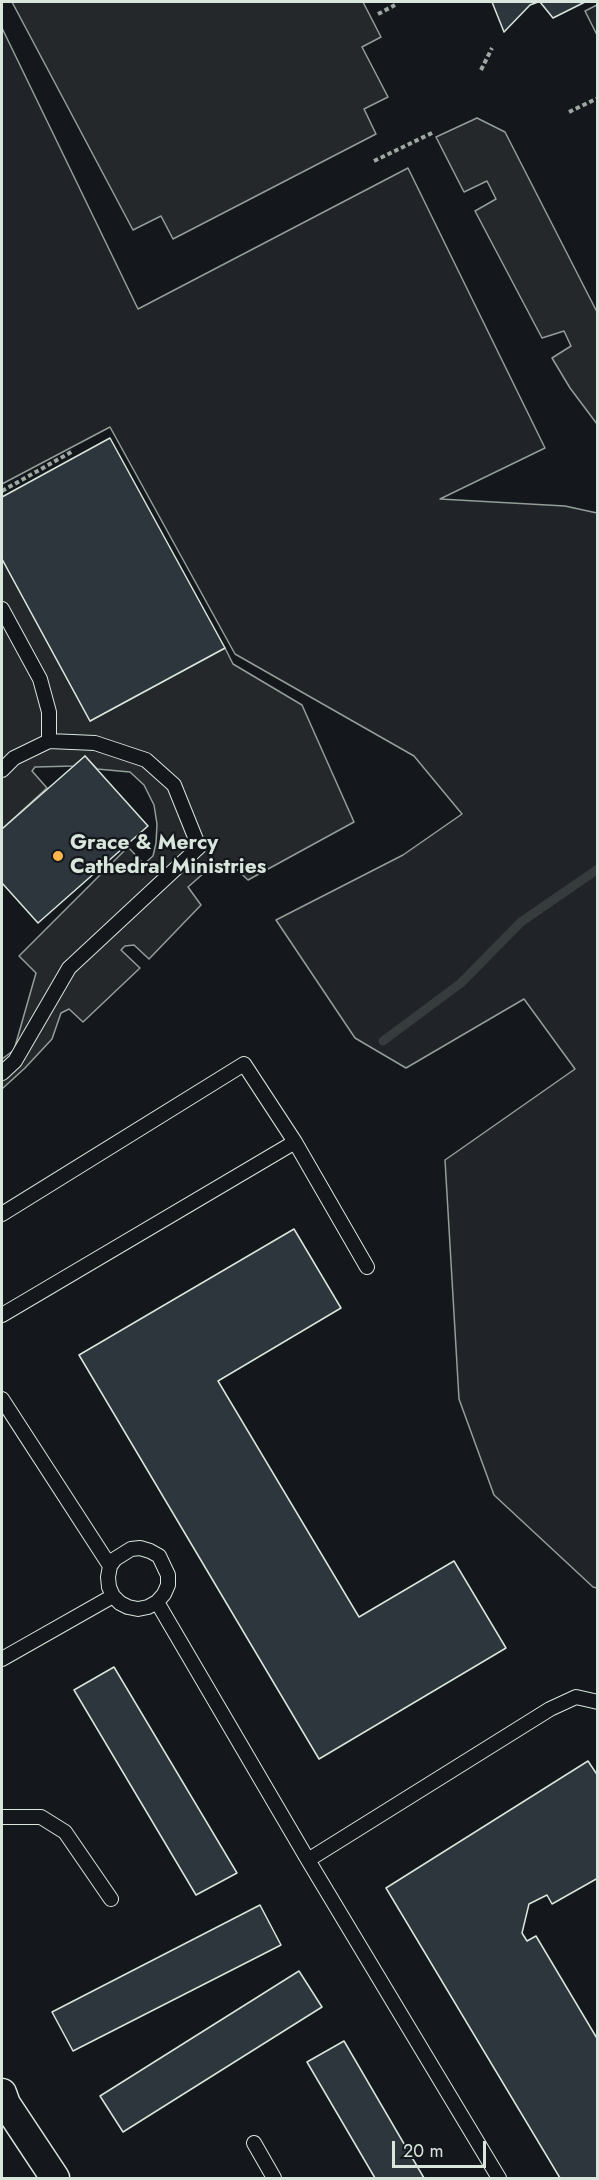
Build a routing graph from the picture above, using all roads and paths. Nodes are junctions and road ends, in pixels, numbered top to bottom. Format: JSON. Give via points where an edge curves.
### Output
{"nodes":[{"id":1,"x":395,"y":5,"type":"dead end"},
{"id":2,"x":378,"y":14,"type":"dead end"},
{"id":3,"x":492,"y":48,"type":"dead end"},
{"id":4,"x":481,"y":70,"type":"dead end"},
{"id":5,"x":597,"y":98,"type":"edge"},
{"id":6,"x":569,"y":111,"type":"dead end"},
{"id":7,"x":434,"y":132,"type":"dead end"},
{"id":8,"x":374,"y":161,"type":"dead end"},
{"id":9,"x":73,"y":451,"type":"dead end"},
{"id":10,"x":2,"y":491,"type":"edge"},
{"id":11,"x":2,"y":609,"type":"edge"},
{"id":12,"x":49,"y":741,"type":"junction"},
{"id":13,"x":2,"y":770,"type":"edge"},
{"id":14,"x":2,"y":1073,"type":"edge"},
{"id":15,"x":295,"y":1142,"type":"junction"},
{"id":16,"x":2,"y":1214,"type":"edge"},
{"id":17,"x":367,"y":1267,"type":"dead end"},
{"id":18,"x":2,"y":1315,"type":"edge"},
{"id":19,"x":2,"y":1399,"type":"edge"},
{"id":20,"x":110,"y":1566,"type":"junction"},
{"id":21,"x":113,"y":1596,"type":"junction"},
{"id":22,"x":157,"y":1602,"type":"junction"},
{"id":23,"x":2,"y":1659,"type":"edge"},
{"id":24,"x":597,"y":1702,"type":"edge"},
{"id":25,"x":2,"y":1818,"type":"edge"},
{"id":26,"x":308,"y":1860,"type":"junction"},
{"id":27,"x":111,"y":1899,"type":"dead end"},
{"id":28,"x":2,"y":2093,"type":"edge"},
{"id":29,"x":254,"y":2143,"type":"dead end"},
{"id":30,"x":55,"y":2178,"type":"edge"},
{"id":31,"x":274,"y":2178,"type":"edge"},
{"id":32,"x":499,"y":2178,"type":"edge"}],
"edges":[{"from":1,"to":2,"type":"path"},
{"from":3,"to":4,"type":"path"},
{"from":5,"to":6,"type":"path"},
{"from":7,"to":8,"type":"path"},
{"from":9,"to":10,"type":"path"},
{"from":11,"to":12,"type":"lane","via":[[40,679],[49,712]]},
{"from":12,"to":13,"type":"lane","via":[[14,758]]},
{"from":12,"to":14,"type":"lane","via":[[95,743],[146,760],[174,785],[199,847],[69,968],[15,1061]]},
{"from":15,"to":16,"type":"lane","via":[[244,1064]]},
{"from":15,"to":17,"type":"lane"},
{"from":15,"to":18,"type":"lane"},
{"from":19,"to":20,"type":"lane"},
{"from":20,"to":21,"type":"lane","via":[[108,1577]]},
{"from":20,"to":22,"type":"lane","via":[[130,1549],[140,1548],[159,1556],[168,1585]]},
{"from":21,"to":22,"type":"lane","via":[[138,1609]]},
{"from":21,"to":23,"type":"lane"},
{"from":22,"to":26,"type":"lane"},
{"from":24,"to":26,"type":"lane","via":[[576,1697],[550,1709]]},
{"from":25,"to":27,"type":"lane","via":[[40,1817],[65,1832]]},
{"from":26,"to":32,"type":"lane"},
{"from":28,"to":30,"type":"street"},
{"from":29,"to":31,"type":"lane"}]}
